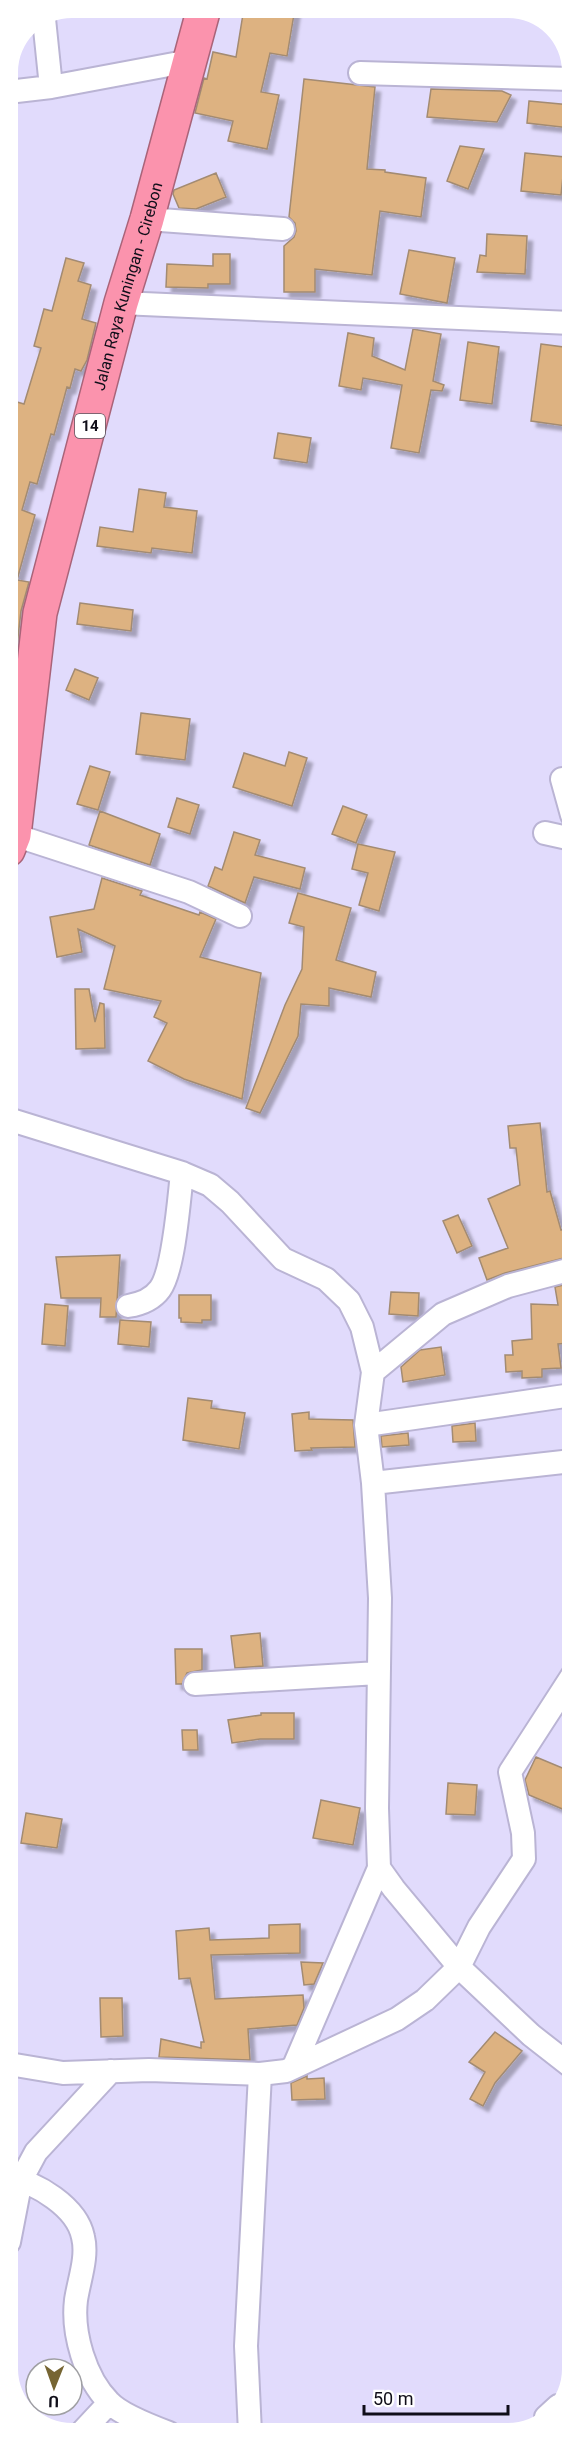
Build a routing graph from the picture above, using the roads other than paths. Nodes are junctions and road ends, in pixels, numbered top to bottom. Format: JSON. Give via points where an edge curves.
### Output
{"nodes":[{"id":1,"x":201,"y":18,"type":"edge"},
{"id":2,"x":45,"y":26,"type":"edge"},
{"id":3,"x":190,"y":61,"type":"junction"},
{"id":4,"x":360,"y":73,"type":"dead end"},
{"id":5,"x":562,"y":79,"type":"edge"},
{"id":6,"x":51,"y":87,"type":"junction"},
{"id":7,"x":18,"y":91,"type":"edge"},
{"id":8,"x":147,"y":219,"type":"junction"},
{"id":9,"x":283,"y":229,"type":"dead end"},
{"id":10,"x":121,"y":303,"type":"junction"},
{"id":11,"x":562,"y":323,"type":"edge"},
{"id":12,"x":18,"y":779,"type":"edge"},
{"id":13,"x":545,"y":833,"type":"dead end"},
{"id":14,"x":562,"y":837,"type":"edge"},
{"id":15,"x":18,"y":841,"type":"edge"},
{"id":16,"x":240,"y":916,"type":"dead end"},
{"id":17,"x":18,"y":1122,"type":"edge"},
{"id":18,"x":182,"y":1173,"type":"junction"},
{"id":19,"x":562,"y":1272,"type":"edge"},
{"id":20,"x":128,"y":1306,"type":"dead end"},
{"id":21,"x":373,"y":1372,"type":"junction"},
{"id":22,"x":562,"y":1396,"type":"edge"},
{"id":23,"x":366,"y":1425,"type":"junction"},
{"id":24,"x":562,"y":1462,"type":"edge"},
{"id":25,"x":373,"y":1482,"type":"junction"},
{"id":26,"x":378,"y":1673,"type":"junction"},
{"id":27,"x":195,"y":1684,"type":"dead end"},
{"id":28,"x":562,"y":1691,"type":"edge"},
{"id":29,"x":379,"y":1868,"type":"junction"},
{"id":30,"x":459,"y":1967,"type":"junction"},
{"id":31,"x":562,"y":2059,"type":"edge"},
{"id":32,"x":18,"y":2066,"type":"edge"},
{"id":33,"x":294,"y":2066,"type":"junction"},
{"id":34,"x":111,"y":2071,"type":"junction"},
{"id":35,"x":260,"y":2073,"type":"junction"},
{"id":36,"x":18,"y":2175,"type":"edge"},
{"id":37,"x":18,"y":2180,"type":"edge"},
{"id":38,"x":110,"y":2403,"type":"junction"},
{"id":39,"x":91,"y":2423,"type":"edge"},
{"id":40,"x":146,"y":2423,"type":"edge"},
{"id":41,"x":250,"y":2423,"type":"edge"}],
"edges":[{"from":1,"to":3,"type":"highway","name":"Jalan Raya Kuningan - Cirebon","number":"14"},
{"from":2,"to":6,"type":"street"},
{"from":3,"to":6,"type":"street"},
{"from":3,"to":8,"type":"highway","name":"Jalan Raya Kuningan - Cirebon","number":"14"},
{"from":4,"to":5,"type":"street"},
{"from":6,"to":7,"type":"street"},
{"from":8,"to":9,"type":"street"},
{"from":8,"to":10,"type":"highway","name":"Jalan Raya Kuningan - Cirebon","number":"14"},
{"from":10,"to":11,"type":"street"},
{"from":10,"to":12,"type":"highway","name":"Jalan Raya Kuningan - Cirebon","number":"14","via":[[40,613]]},
{"from":13,"to":14,"type":"street"},
{"from":15,"to":16,"type":"street","via":[[189,892]]},
{"from":17,"to":18,"type":"street"},
{"from":18,"to":20,"type":"street","via":[[172,1248],[162,1287],[150,1300]]},
{"from":18,"to":21,"type":"street","via":[[210,1185],[283,1259],[326,1279],[349,1301],[362,1327]]},
{"from":19,"to":21,"type":"street","via":[[508,1286],[443,1314]]},
{"from":21,"to":23,"type":"street"},
{"from":22,"to":23,"type":"street"},
{"from":23,"to":25,"type":"street"},
{"from":24,"to":25,"type":"street"},
{"from":25,"to":26,"type":"street","via":[[380,1598]]},
{"from":26,"to":27,"type":"street"},
{"from":26,"to":29,"type":"street"},
{"from":28,"to":30,"type":"street","via":[[510,1772],[523,1833],[524,1859],[479,1927]]},
{"from":29,"to":30,"type":"street"},
{"from":29,"to":33,"type":"street"},
{"from":30,"to":31,"type":"street"},
{"from":30,"to":33,"type":"street","via":[[425,2000],[397,2019]]},
{"from":32,"to":34,"type":"street","via":[[63,2073]]},
{"from":33,"to":35,"type":"street","via":[[286,2071]]},
{"from":34,"to":35,"type":"street"},
{"from":34,"to":36,"type":"street"},
{"from":35,"to":41,"type":"street","via":[[246,2346]]},
{"from":37,"to":38,"type":"street","via":[[47,2193],[75,2218],[83,2236],[76,2326],[84,2357]]},
{"from":38,"to":39,"type":"street"},
{"from":38,"to":40,"type":"street"}]}
